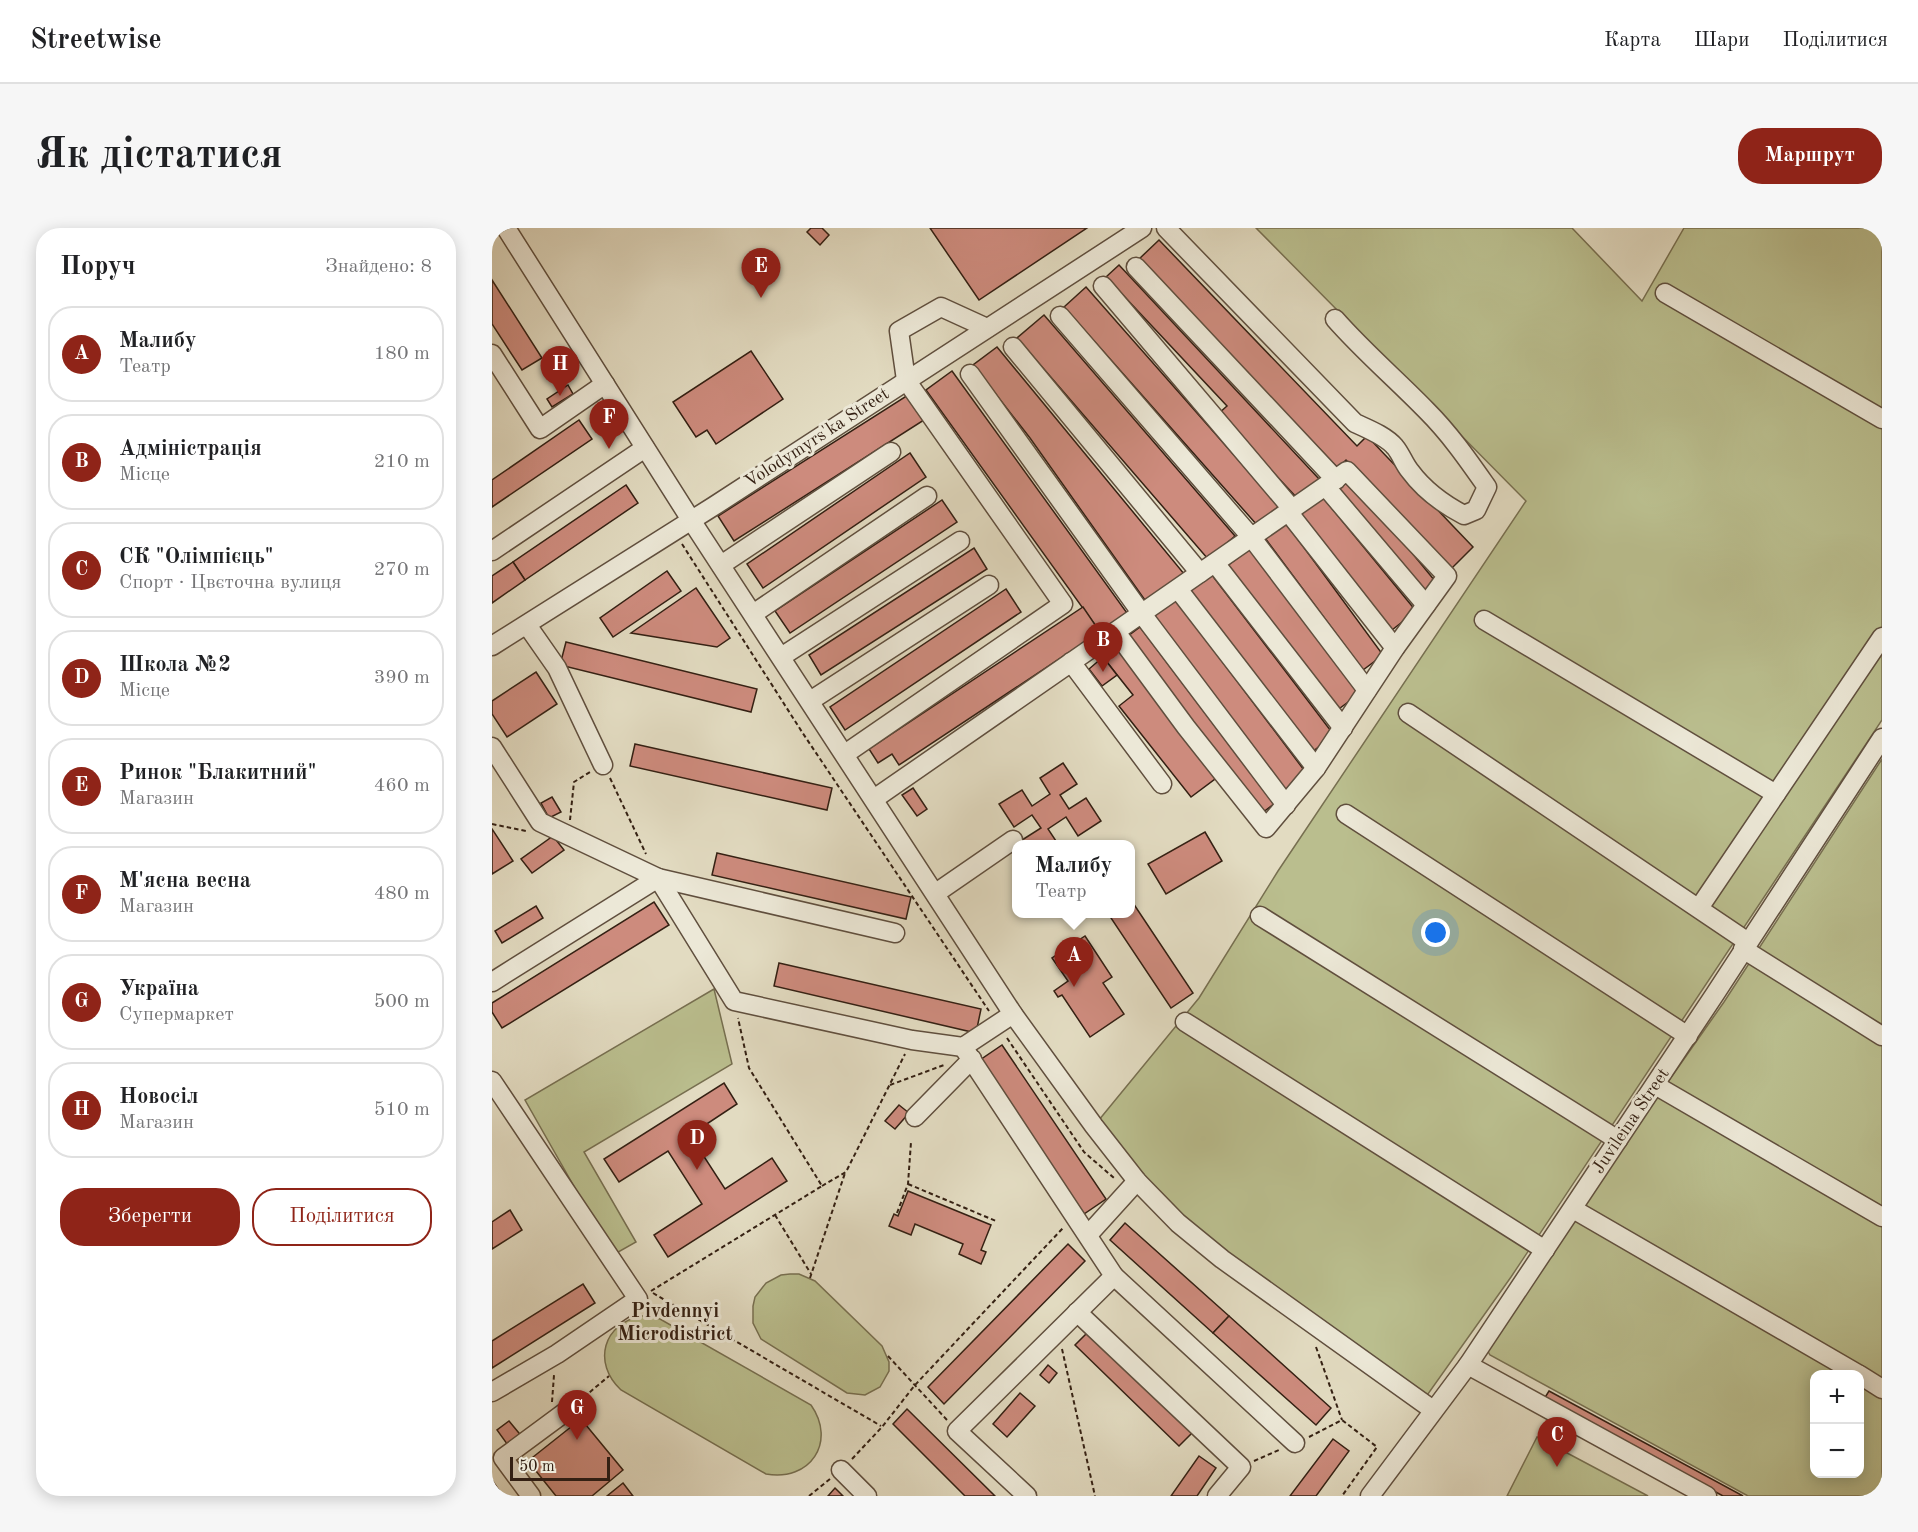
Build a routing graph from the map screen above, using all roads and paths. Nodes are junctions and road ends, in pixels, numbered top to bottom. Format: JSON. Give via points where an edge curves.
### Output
{"nodes":[{"id":1,"x":506,"y":228,"type":"edge"},
{"id":2,"x":1142,"y":228,"type":"edge"},
{"id":3,"x":1166,"y":228,"type":"edge"},
{"id":4,"x":1136,"y":267,"type":"dead end"},
{"id":5,"x":1103,"y":286,"type":"dead end"},
{"id":6,"x":1665,"y":293,"type":"dead end"},
{"id":7,"x":1060,"y":316,"type":"dead end"},
{"id":8,"x":1335,"y":320,"type":"dead end"},
{"id":9,"x":987,"y":328,"type":"junction"},
{"id":10,"x":1013,"y":347,"type":"dead end"},
{"id":11,"x":492,"y":354,"type":"edge"},
{"id":12,"x":970,"y":374,"type":"dead end"},
{"id":13,"x":906,"y":380,"type":"junction"},
{"id":14,"x":605,"y":384,"type":"junction"},
{"id":15,"x":1882,"y":419,"type":"edge"},
{"id":16,"x":645,"y":448,"type":"junction"},
{"id":17,"x":891,"y":452,"type":"dead end"},
{"id":18,"x":1331,"y":483,"type":"junction"},
{"id":19,"x":927,"y":496,"type":"dead end"},
{"id":20,"x":1291,"y":511,"type":"junction"},
{"id":21,"x":691,"y":520,"type":"junction"},
{"id":22,"x":1252,"y":538,"type":"junction"},
{"id":23,"x":960,"y":541,"type":"dead end"},
{"id":24,"x":492,"y":551,"type":"edge"},
{"id":25,"x":721,"y":565,"type":"junction"},
{"id":26,"x":1208,"y":568,"type":"junction"},
{"id":27,"x":989,"y":585,"type":"dead end"},
{"id":28,"x":1178,"y":589,"type":"junction"},
{"id":29,"x":1426,"y":605,"type":"junction"},
{"id":30,"x":753,"y":614,"type":"junction"},
{"id":31,"x":1142,"y":614,"type":"junction"},
{"id":32,"x":1484,"y":620,"type":"dead end"},
{"id":33,"x":527,"y":625,"type":"junction"},
{"id":34,"x":1116,"y":632,"type":"junction"},
{"id":35,"x":1882,"y":637,"type":"edge"},
{"id":36,"x":492,"y":646,"type":"edge"},
{"id":37,"x":1395,"y":648,"type":"junction"},
{"id":38,"x":781,"y":657,"type":"junction"},
{"id":39,"x":1071,"y":662,"type":"junction"},
{"id":40,"x":1367,"y":690,"type":"junction"},
{"id":41,"x":810,"y":701,"type":"junction"},
{"id":42,"x":1408,"y":713,"type":"dead end"},
{"id":43,"x":1343,"y":728,"type":"junction"},
{"id":44,"x":1882,"y":738,"type":"edge"},
{"id":45,"x":492,"y":747,"type":"edge"},
{"id":46,"x":845,"y":754,"type":"junction"},
{"id":47,"x":603,"y":765,"type":"junction"},
{"id":48,"x":1316,"y":768,"type":"junction"},
{"id":49,"x":1162,"y":784,"type":"dead end"},
{"id":50,"x":1776,"y":794,"type":"junction"},
{"id":51,"x":874,"y":799,"type":"junction"},
{"id":52,"x":1286,"y":805,"type":"junction"},
{"id":53,"x":1346,"y":814,"type":"dead end"},
{"id":54,"x":568,"y":835,"type":"junction"},
{"id":55,"x":1012,"y":841,"type":"edge"},
{"id":56,"x":658,"y":878,"type":"junction"},
{"id":57,"x":936,"y":893,"type":"junction"},
{"id":58,"x":1699,"y":908,"type":"junction"},
{"id":59,"x":1260,"y":916,"type":"dead end"},
{"id":60,"x":895,"y":933,"type":"dead end"},
{"id":61,"x":1746,"y":945,"type":"junction"},
{"id":62,"x":492,"y":982,"type":"edge"},
{"id":63,"x":734,"y":1001,"type":"junction"},
{"id":64,"x":1013,"y":1014,"type":"junction"},
{"id":65,"x":1185,"y":1022,"type":"dead end"},
{"id":66,"x":1688,"y":1036,"type":"junction"},
{"id":67,"x":1882,"y":1036,"type":"edge"},
{"id":68,"x":912,"y":1040,"type":"junction"},
{"id":69,"x":968,"y":1054,"type":"junction"},
{"id":70,"x":492,"y":1081,"type":"edge"},
{"id":71,"x":890,"y":1085,"type":"junction"},
{"id":72,"x":1655,"y":1085,"type":"junction"},
{"id":73,"x":915,"y":1117,"type":"dead end"},
{"id":74,"x":1618,"y":1140,"type":"junction"},
{"id":75,"x":911,"y":1142,"type":"dead end"},
{"id":76,"x":846,"y":1172,"type":"junction"},
{"id":77,"x":1137,"y":1181,"type":"junction"},
{"id":78,"x":908,"y":1184,"type":"junction"},
{"id":79,"x":822,"y":1186,"type":"junction"},
{"id":80,"x":1573,"y":1209,"type":"junction"},
{"id":81,"x":897,"y":1213,"type":"dead end"},
{"id":82,"x":775,"y":1215,"type":"junction"},
{"id":83,"x":1075,"y":1215,"type":"junction"},
{"id":84,"x":1882,"y":1217,"type":"edge"},
{"id":85,"x":996,"y":1221,"type":"dead end"},
{"id":86,"x":1088,"y":1235,"type":"junction"},
{"id":87,"x":1545,"y":1250,"type":"junction"},
{"id":88,"x":812,"y":1274,"type":"junction"},
{"id":89,"x":1114,"y":1276,"type":"junction"},
{"id":90,"x":810,"y":1278,"type":"dead end"},
{"id":91,"x":644,"y":1295,"type":"junction"},
{"id":92,"x":1077,"y":1312,"type":"junction"},
{"id":93,"x":1061,"y":1342,"type":"dead end"},
{"id":94,"x":557,"y":1354,"type":"junction"},
{"id":95,"x":888,"y":1356,"type":"dead end"},
{"id":96,"x":1468,"y":1365,"type":"junction"},
{"id":97,"x":1850,"y":1370,"type":"edge"},
{"id":98,"x":609,"y":1376,"type":"dead end"},
{"id":99,"x":1864,"y":1378,"type":"edge"},
{"id":100,"x":915,"y":1385,"type":"junction"},
{"id":101,"x":1882,"y":1389,"type":"edge"},
{"id":102,"x":492,"y":1392,"type":"edge"},
{"id":103,"x":572,"y":1407,"type":"joint"},
{"id":104,"x":1433,"y":1410,"type":"junction"},
{"id":105,"x":549,"y":1424,"type":"junction"},
{"id":106,"x":882,"y":1427,"type":"junction"},
{"id":107,"x":957,"y":1431,"type":"junction"},
{"id":108,"x":1295,"y":1443,"type":"junction"},
{"id":109,"x":1241,"y":1467,"type":"junction"},
{"id":110,"x":841,"y":1470,"type":"junction"},
{"id":111,"x":531,"y":1496,"type":"edge"},
{"id":112,"x":809,"y":1496,"type":"edge"},
{"id":113,"x":867,"y":1496,"type":"edge"},
{"id":114,"x":1027,"y":1496,"type":"edge"},
{"id":115,"x":1095,"y":1496,"type":"edge"},
{"id":116,"x":1216,"y":1496,"type":"edge"},
{"id":117,"x":1342,"y":1496,"type":"edge"},
{"id":118,"x":1370,"y":1496,"type":"edge"},
{"id":119,"x":1707,"y":1496,"type":"edge"}],
"edges":[{"from":1,"to":14,"type":"street"},
{"from":2,"to":9,"type":"street","name":"Volodymyrs'ka Street"},
{"from":3,"to":8,"type":"street","via":[[1355,423],[1395,446],[1409,471],[1429,493],[1464,515],[1476,510],[1486,487],[1461,449]]},
{"from":4,"to":18,"type":"street"},
{"from":5,"to":20,"type":"street"},
{"from":6,"to":15,"type":"street"},
{"from":7,"to":22,"type":"street"},
{"from":9,"to":13,"type":"street","name":"Volodymyrs'ka Street"},
{"from":9,"to":13,"type":"street","via":[[941,307],[899,331]]},
{"from":10,"to":26,"type":"street"},
{"from":11,"to":14,"type":"street","via":[[540,429]]},
{"from":12,"to":31,"type":"street"},
{"from":13,"to":21,"type":"street","name":"Volodymyrs'ka Street"},
{"from":13,"to":46,"type":"street","via":[[1063,604]]},
{"from":14,"to":16,"type":"street"},
{"from":16,"to":21,"type":"street"},
{"from":16,"to":24,"type":"street"},
{"from":17,"to":25,"type":"street"},
{"from":18,"to":20,"type":"street"},
{"from":18,"to":29,"type":"street"},
{"from":18,"to":29,"type":"street","via":[[1347,471],[1447,576]]},
{"from":19,"to":30,"type":"street"},
{"from":20,"to":22,"type":"street"},
{"from":20,"to":37,"type":"street"},
{"from":21,"to":25,"type":"street"},
{"from":21,"to":33,"type":"street","name":"Volodymyrs'ka Street"},
{"from":22,"to":26,"type":"street"},
{"from":22,"to":40,"type":"street"},
{"from":23,"to":38,"type":"street"},
{"from":25,"to":30,"type":"street"},
{"from":26,"to":28,"type":"street"},
{"from":26,"to":43,"type":"street"},
{"from":27,"to":41,"type":"street"},
{"from":28,"to":31,"type":"street"},
{"from":28,"to":48,"type":"street"},
{"from":29,"to":37,"type":"street"},
{"from":30,"to":38,"type":"street"},
{"from":31,"to":34,"type":"street"},
{"from":31,"to":52,"type":"street"},
{"from":32,"to":50,"type":"street"},
{"from":33,"to":36,"type":"street","name":"Volodymyrs'ka Street"},
{"from":33,"to":47,"type":"street","via":[[557,668]]},
{"from":34,"to":39,"type":"street"},
{"from":34,"to":52,"type":"street","via":[[1266,828]]},
{"from":35,"to":50,"type":"street"},
{"from":37,"to":40,"type":"street"},
{"from":38,"to":41,"type":"street"},
{"from":39,"to":49,"type":"street"},
{"from":39,"to":51,"type":"street"},
{"from":40,"to":43,"type":"street"},
{"from":41,"to":46,"type":"street"},
{"from":42,"to":58,"type":"street"},
{"from":43,"to":48,"type":"street"},
{"from":44,"to":61,"type":"street","name":"Juvileina Street"},
{"from":45,"to":54,"type":"street","via":[[540,822]]},
{"from":46,"to":51,"type":"street"},
{"from":47,"to":54,"type":"path","via":[[574,782]]},
{"from":47,"to":56,"type":"path"},
{"from":48,"to":52,"type":"street"},
{"from":50,"to":58,"type":"street"},
{"from":51,"to":57,"type":"street"},
{"from":53,"to":66,"type":"street"},
{"from":54,"to":56,"type":"street"},
{"from":55,"to":57,"type":"street"},
{"from":56,"to":60,"type":"street"},
{"from":56,"to":62,"type":"street"},
{"from":56,"to":63,"type":"street"},
{"from":57,"to":64,"type":"street"},
{"from":58,"to":61,"type":"street"},
{"from":59,"to":74,"type":"street"},
{"from":61,"to":66,"type":"street","name":"Juvileina Street"},
{"from":61,"to":67,"type":"street"},
{"from":63,"to":68,"type":"street"},
{"from":63,"to":79,"type":"path","via":[[749,1068]]},
{"from":64,"to":69,"type":"street"},
{"from":64,"to":77,"type":"street"},
{"from":65,"to":87,"type":"street"},
{"from":66,"to":72,"type":"street","name":"Juvileina Street"},
{"from":68,"to":69,"type":"street"},
{"from":68,"to":71,"type":"path"},
{"from":69,"to":71,"type":"path"},
{"from":69,"to":73,"type":"street"},
{"from":69,"to":83,"type":"street"},
{"from":70,"to":91,"type":"street"},
{"from":71,"to":76,"type":"path"},
{"from":72,"to":74,"type":"street","name":"Juvileina Street"},
{"from":72,"to":84,"type":"street"},
{"from":74,"to":80,"type":"street","name":"Juvileina Street"},
{"from":75,"to":78,"type":"path"},
{"from":76,"to":79,"type":"path"},
{"from":76,"to":88,"type":"path"},
{"from":77,"to":86,"type":"street"},
{"from":77,"to":104,"type":"street","via":[[1178,1223],[1222,1259]]},
{"from":78,"to":81,"type":"path"},
{"from":78,"to":85,"type":"path"},
{"from":79,"to":82,"type":"path"},
{"from":80,"to":87,"type":"street","name":"Juvileina Street"},
{"from":80,"to":97,"type":"street"},
{"from":82,"to":88,"type":"path"},
{"from":82,"to":91,"type":"path"},
{"from":83,"to":86,"type":"street"},
{"from":83,"to":100,"type":"path"},
{"from":86,"to":89,"type":"street"},
{"from":87,"to":96,"type":"street","name":"Juvileina Street"},
{"from":88,"to":90,"type":"path"},
{"from":89,"to":92,"type":"street"},
{"from":89,"to":108,"type":"street"},
{"from":91,"to":94,"type":"street"},
{"from":91,"to":106,"type":"path"},
{"from":92,"to":107,"type":"street"},
{"from":92,"to":109,"type":"street"},
{"from":93,"to":115,"type":"path"},
{"from":94,"to":102,"type":"street"},
{"from":94,"to":105,"type":"path"},
{"from":95,"to":100,"type":"path"},
{"from":96,"to":104,"type":"street","name":"Juvileina Street"},
{"from":96,"to":119,"type":"street"},
{"from":98,"to":103,"type":"path"},
{"from":99,"to":101,"type":"street"},
{"from":100,"to":106,"type":"path"},
{"from":100,"to":107,"type":"path"},
{"from":103,"to":105,"type":"street"},
{"from":104,"to":118,"type":"street","name":"Juvileina Street"},
{"from":105,"to":111,"type":"street","via":[[503,1458]]},
{"from":106,"to":110,"type":"path"},
{"from":107,"to":114,"type":"street"},
{"from":108,"to":109,"type":"path"},
{"from":108,"to":117,"type":"path","via":[[1342,1420],[1377,1447]]},
{"from":109,"to":116,"type":"street"},
{"from":110,"to":112,"type":"path"},
{"from":110,"to":113,"type":"street"}]}
